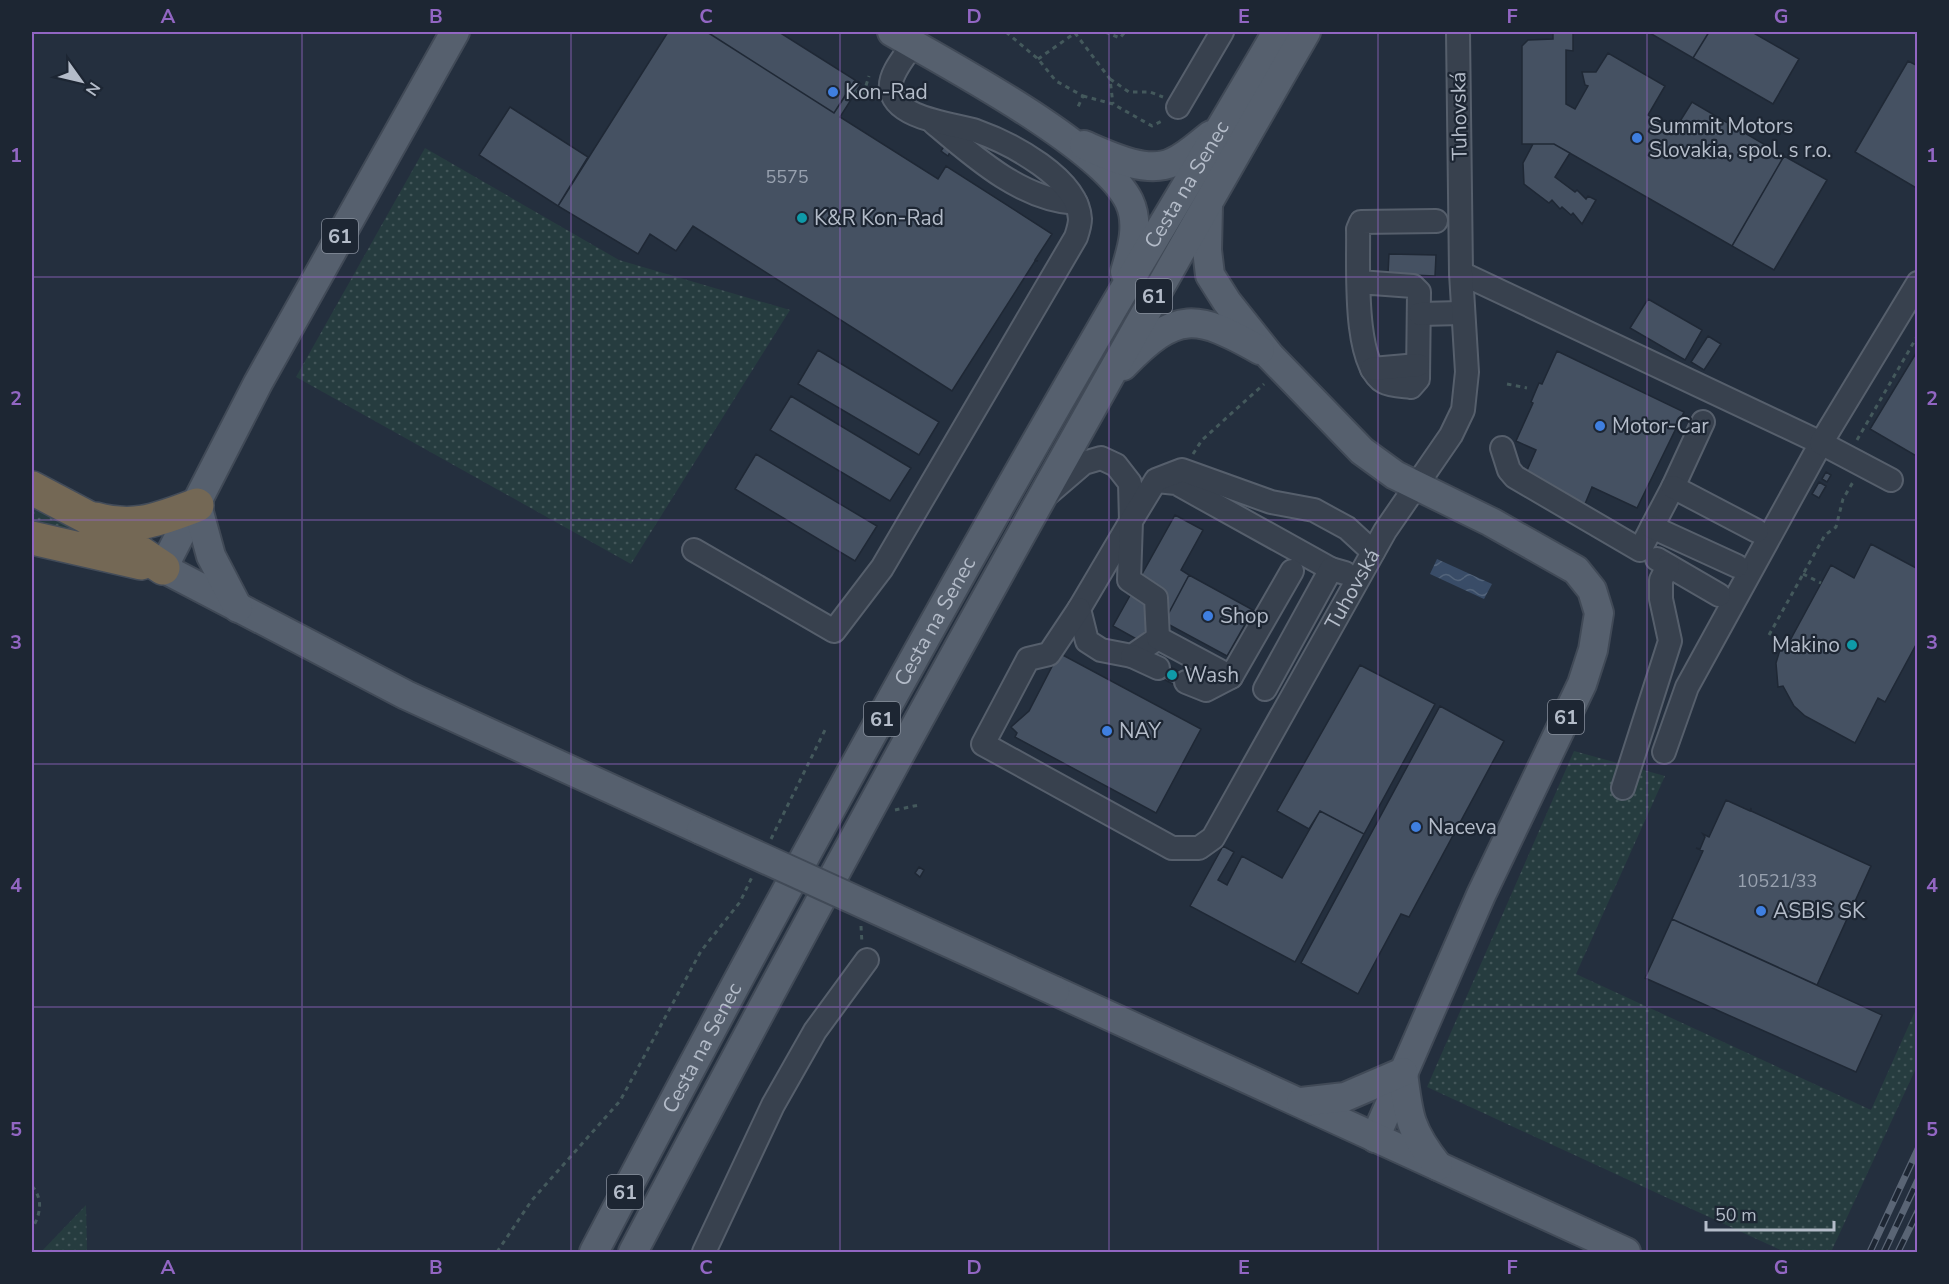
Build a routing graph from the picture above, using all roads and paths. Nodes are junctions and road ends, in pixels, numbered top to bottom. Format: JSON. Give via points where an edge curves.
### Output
{"nodes":[{"id":1,"x":455,"y":32,"type":"edge"},
{"id":2,"x":1006,"y":32,"type":"edge"},
{"id":3,"x":1075,"y":32,"type":"edge"},
{"id":4,"x":1105,"y":32,"type":"edge"},
{"id":5,"x":1125,"y":32,"type":"edge"},
{"id":6,"x":1222,"y":32,"type":"edge"},
{"id":7,"x":1277,"y":32,"type":"edge"},
{"id":8,"x":1306,"y":32,"type":"edge"},
{"id":9,"x":1458,"y":32,"type":"edge"},
{"id":10,"x":903,"y":38,"type":"edge"},
{"id":11,"x":1038,"y":59,"type":"junction"},
{"id":12,"x":869,"y":76,"type":"dead end"},
{"id":13,"x":1110,"y":80,"type":"junction"},
{"id":14,"x":856,"y":91,"type":"dead end"},
{"id":15,"x":1083,"y":96,"type":"junction"},
{"id":16,"x":1113,"y":104,"type":"junction"},
{"id":17,"x":1178,"y":107,"type":"junction"},
{"id":18,"x":1077,"y":109,"type":"dead end"},
{"id":19,"x":1222,"y":127,"type":"junction"},
{"id":20,"x":1061,"y":135,"type":"junction"},
{"id":21,"x":1208,"y":201,"type":"junction"},
{"id":22,"x":1436,"y":221,"type":"dead end"},
{"id":23,"x":1461,"y":273,"type":"junction"},
{"id":24,"x":1359,"y":282,"type":"junction"},
{"id":25,"x":1917,"y":283,"type":"edge"},
{"id":26,"x":1113,"y":309,"type":"junction"},
{"id":27,"x":1462,"y":313,"type":"junction"},
{"id":28,"x":1420,"y":314,"type":"junction"},
{"id":29,"x":1917,"y":334,"type":"edge"},
{"id":30,"x":1270,"y":356,"type":"junction"},
{"id":31,"x":1264,"y":384,"type":"dead end"},
{"id":32,"x":1508,"y":384,"type":"dead end"},
{"id":33,"x":1527,"y":387,"type":"dead end"},
{"id":34,"x":1100,"y":390,"type":"junction"},
{"id":35,"x":1703,"y":422,"type":"dead end"},
{"id":36,"x":1821,"y":443,"type":"junction"},
{"id":37,"x":1502,"y":448,"type":"dead end"},
{"id":38,"x":1847,"y":457,"type":"junction"},
{"id":39,"x":1182,"y":470,"type":"junction"},
{"id":40,"x":1156,"y":480,"type":"junction"},
{"id":41,"x":1892,"y":480,"type":"dead end"},
{"id":42,"x":1418,"y":485,"type":"junction"},
{"id":43,"x":1673,"y":487,"type":"junction"},
{"id":44,"x":32,"y":488,"type":"edge"},
{"id":45,"x":197,"y":505,"type":"junction"},
{"id":46,"x":1035,"y":506,"type":"junction"},
{"id":47,"x":87,"y":517,"type":"junction"},
{"id":48,"x":1131,"y":521,"type":"junction"},
{"id":49,"x":1652,"y":526,"type":"junction"},
{"id":50,"x":1757,"y":531,"type":"dead end"},
{"id":51,"x":32,"y":538,"type":"edge"},
{"id":52,"x":694,"y":550,"type":"dead end"},
{"id":53,"x":1640,"y":550,"type":"junction"},
{"id":54,"x":1373,"y":552,"type":"junction"},
{"id":55,"x":1668,"y":566,"type":"junction"},
{"id":56,"x":1737,"y":566,"type":"dead end"},
{"id":57,"x":163,"y":568,"type":"junction"},
{"id":58,"x":1331,"y":569,"type":"junction"},
{"id":59,"x":1292,"y":572,"type":"dead end"},
{"id":60,"x":1803,"y":574,"type":"junction"},
{"id":61,"x":1359,"y":577,"type":"junction"},
{"id":62,"x":1821,"y":583,"type":"dead end"},
{"id":63,"x":1719,"y":595,"type":"dead end"},
{"id":64,"x":238,"y":608,"type":"junction"},
{"id":65,"x":1079,"y":609,"type":"junction"},
{"id":66,"x":1769,"y":635,"type":"dead end"},
{"id":67,"x":1158,"y":638,"type":"junction"},
{"id":68,"x":1132,"y":656,"type":"junction"},
{"id":69,"x":1158,"y":668,"type":"dead end"},
{"id":70,"x":1233,"y":674,"type":"junction"},
{"id":71,"x":1186,"y":682,"type":"dead end"},
{"id":72,"x":1265,"y":689,"type":"junction"},
{"id":73,"x":1290,"y":703,"type":"junction"},
{"id":74,"x":825,"y":730,"type":"dead end"},
{"id":75,"x":1664,"y":752,"type":"dead end"},
{"id":76,"x":1623,"y":788,"type":"dead end"},
{"id":77,"x":919,"y":806,"type":"dead end"},
{"id":78,"x":892,"y":810,"type":"dead end"},
{"id":79,"x":767,"y":848,"type":"dead end"},
{"id":80,"x":756,"y":870,"type":"dead end"},
{"id":81,"x":860,"y":921,"type":"dead end"},
{"id":82,"x":867,"y":960,"type":"joint"},
{"id":83,"x":1403,"y":1072,"type":"junction"},
{"id":84,"x":1299,"y":1103,"type":"junction"},
{"id":85,"x":1375,"y":1138,"type":"junction"},
{"id":86,"x":1438,"y":1167,"type":"junction"},
{"id":87,"x":32,"y":1186,"type":"edge"},
{"id":88,"x":32,"y":1229,"type":"edge"},
{"id":89,"x":497,"y":1252,"type":"edge"},
{"id":90,"x":594,"y":1252,"type":"edge"},
{"id":91,"x":633,"y":1252,"type":"edge"},
{"id":92,"x":704,"y":1252,"type":"edge"},
{"id":93,"x":1626,"y":1252,"type":"edge"}],
"edges":[{"from":1,"to":45,"type":"main road","number":"61","via":[[270,363]]},
{"from":2,"to":11,"type":"path"},
{"from":3,"to":11,"type":"path"},
{"from":3,"to":13,"type":"path"},
{"from":4,"to":5,"type":"path","via":[[1120,38]]},
{"from":6,"to":17,"type":"street"},
{"from":7,"to":19,"type":"main road","name":"Cesta na Senec","number":"61"},
{"from":8,"to":21,"type":"main road","name":"Cesta na Senec","number":"61"},
{"from":9,"to":23,"type":"street","name":"Tuhovská"},
{"from":10,"to":20,"type":"main road","number":"61"},
{"from":10,"to":52,"type":"street","via":[[890,89],[908,109],[930,120],[976,131],[1024,154],[1067,187],[1080,219],[1076,237],[882,568],[834,631]]},
{"from":11,"to":15,"type":"path","via":[[1056,81]]},
{"from":12,"to":14,"type":"path","via":[[863,95]]},
{"from":13,"to":16,"type":"path"},
{"from":13,"to":17,"type":"path","via":[[1129,92],[1150,92]]},
{"from":15,"to":16,"type":"path"},
{"from":15,"to":18,"type":"path"},
{"from":16,"to":17,"type":"path","via":[[1152,126],[1174,115]]},
{"from":19,"to":20,"type":"main road","number":"61","via":[[1163,166],[1108,155]]},
{"from":19,"to":26,"type":"main road","name":"Cesta na Senec","number":"61"},
{"from":20,"to":26,"type":"main road","number":"61","via":[[1118,185],[1130,202],[1136,227]]},
{"from":21,"to":30,"type":"main road","number":"61","via":[[1210,274]]},
{"from":21,"to":34,"type":"main road","name":"Cesta na Senec","number":"61"},
{"from":22,"to":24,"type":"street","via":[[1361,222]]},
{"from":23,"to":27,"type":"street","name":"Tuhovská"},
{"from":23,"to":36,"type":"street"},
{"from":24,"to":28,"type":"street","via":[[1413,286],[1419,292]]},
{"from":24,"to":28,"type":"street","via":[[1361,327],[1372,369],[1386,383],[1411,387],[1418,379]]},
{"from":25,"to":36,"type":"street"},
{"from":26,"to":90,"type":"main road","name":"Cesta na Senec","number":"61","via":[[786,892]]},
{"from":27,"to":28,"type":"street"},
{"from":27,"to":42,"type":"street","name":"Tuhovská","via":[[1467,372],[1463,410]]},
{"from":29,"to":38,"type":"path"},
{"from":30,"to":34,"type":"main road","number":"61","via":[[1216,327],[1193,323],[1176,326],[1141,348]]},
{"from":30,"to":42,"type":"main road","number":"61","via":[[1362,451],[1395,475]]},
{"from":31,"to":39,"type":"path","via":[[1202,440]]},
{"from":32,"to":33,"type":"path"},
{"from":34,"to":46,"type":"main road","name":"Cesta na Senec","number":"61"},
{"from":35,"to":43,"type":"street"},
{"from":36,"to":38,"type":"street"},
{"from":36,"to":75,"type":"street","via":[[1687,687]]},
{"from":37,"to":53,"type":"street","via":[[1515,477]]},
{"from":38,"to":41,"type":"street"},
{"from":38,"to":60,"type":"path","via":[[1841,466],[1857,475],[1843,499],[1836,527],[1825,535]]},
{"from":39,"to":40,"type":"street"},
{"from":39,"to":54,"type":"street","via":[[1271,502],[1314,510],[1347,528]]},
{"from":40,"to":48,"type":"street"},
{"from":40,"to":58,"type":"street","via":[[1176,483]]},
{"from":42,"to":54,"type":"street","name":"Tuhovská"},
{"from":42,"to":83,"type":"main road","number":"61","via":[[1563,561],[1587,584],[1599,613],[1582,684],[1481,895]]},
{"from":43,"to":49,"type":"street"},
{"from":43,"to":50,"type":"street"},
{"from":44,"to":47,"type":"highway"},
{"from":45,"to":47,"type":"highway","via":[[133,525]]},
{"from":45,"to":57,"type":"main road","number":"61"},
{"from":45,"to":64,"type":"main road","via":[[211,556]]},
{"from":46,"to":48,"type":"street","via":[[1084,463],[1101,458],[1116,465],[1130,483]]},
{"from":46,"to":91,"type":"main road","name":"Cesta na Senec","number":"61"},
{"from":47,"to":57,"type":"highway"},
{"from":48,"to":65,"type":"street"},
{"from":48,"to":67,"type":"street","via":[[1129,580],[1156,598]]},
{"from":49,"to":53,"type":"street"},
{"from":49,"to":56,"type":"street"},
{"from":51,"to":57,"type":"highway"},
{"from":53,"to":55,"type":"street"},
{"from":54,"to":61,"type":"street","name":"Tuhovská"},
{"from":55,"to":63,"type":"street"},
{"from":55,"to":76,"type":"street","via":[[1661,580],[1661,599],[1670,641]]},
{"from":57,"to":64,"type":"main road"},
{"from":58,"to":61,"type":"street"},
{"from":58,"to":72,"type":"street"},
{"from":59,"to":70,"type":"street"},
{"from":60,"to":62,"type":"path"},
{"from":60,"to":66,"type":"path"},
{"from":61,"to":73,"type":"street","name":"Tuhovská"},
{"from":64,"to":84,"type":"main road","bridge":true,"via":[[416,699]]},
{"from":65,"to":68,"type":"street","via":[[1087,641],[1101,650]]},
{"from":65,"to":73,"type":"street","name":"Tuhovská","via":[[1049,654],[1028,659],[983,744],[1172,848],[1199,848],[1213,838]]},
{"from":67,"to":68,"type":"street"},
{"from":67,"to":70,"type":"street"},
{"from":68,"to":69,"type":"street"},
{"from":70,"to":71,"type":"street","via":[[1206,690]]},
{"from":70,"to":72,"type":"street"},
{"from":72,"to":73,"type":"street"},
{"from":74,"to":79,"type":"path"},
{"from":77,"to":78,"type":"path"},
{"from":80,"to":89,"type":"path","via":[[740,902],[701,951],[620,1101],[532,1200]]},
{"from":81,"to":82,"type":"path"},
{"from":82,"to":92,"type":"street","via":[[815,1031],[778,1096]]},
{"from":83,"to":84,"type":"main road","via":[[1345,1097]]},
{"from":83,"to":85,"type":"main road","number":"61"},
{"from":83,"to":86,"type":"main road","via":[[1410,1124],[1418,1142]]},
{"from":84,"to":85,"type":"main road"},
{"from":85,"to":86,"type":"main road"},
{"from":86,"to":93,"type":"main road"},
{"from":87,"to":88,"type":"path","via":[[40,1215]]}]}
